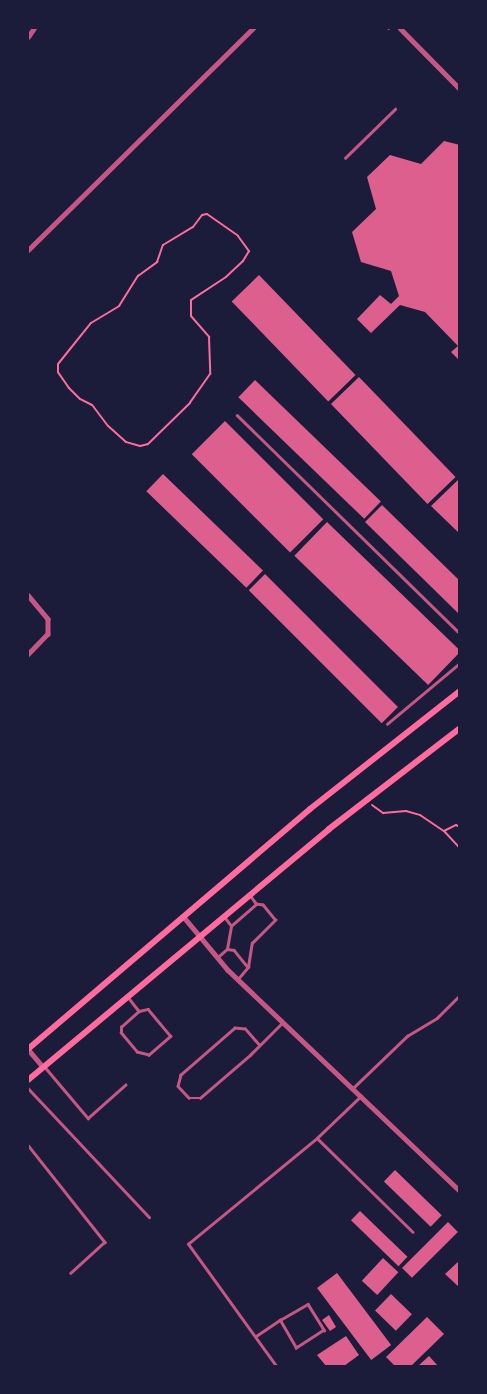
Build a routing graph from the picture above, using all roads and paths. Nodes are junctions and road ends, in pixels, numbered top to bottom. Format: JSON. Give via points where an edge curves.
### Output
{"nodes":[{"id":1,"x":34,"y":28,"type":"edge"},
{"id":2,"x":253,"y":28,"type":"edge"},
{"id":3,"x":400,"y":28,"type":"edge"},
{"id":4,"x":28,"y":37,"type":"edge"},
{"id":5,"x":460,"y":88,"type":"edge"},
{"id":6,"x":395,"y":109,"type":"dead end"},
{"id":7,"x":345,"y":158,"type":"dead end"},
{"id":8,"x":28,"y":250,"type":"edge"},
{"id":9,"x":190,"y":403,"type":"joint"},
{"id":10,"x":238,"y":415,"type":"dead end"},
{"id":11,"x":28,"y":594,"type":"edge"},
{"id":12,"x":460,"y":633,"type":"edge"},
{"id":13,"x":28,"y":655,"type":"edge"},
{"id":14,"x":460,"y":663,"type":"edge"},
{"id":15,"x":460,"y":691,"type":"edge"},
{"id":16,"x":386,"y":724,"type":"dead end"},
{"id":17,"x":460,"y":728,"type":"edge"},
{"id":18,"x":368,"y":799,"type":"junction"},
{"id":19,"x":460,"y":827,"type":"edge"},
{"id":20,"x":444,"y":831,"type":"junction"},
{"id":21,"x":460,"y":848,"type":"edge"},
{"id":22,"x":249,"y":895,"type":"junction"},
{"id":23,"x":256,"y":904,"type":"junction"},
{"id":24,"x":183,"y":916,"type":"junction"},
{"id":25,"x":223,"y":916,"type":"junction"},
{"id":26,"x":231,"y":926,"type":"junction"},
{"id":27,"x":198,"y":937,"type":"junction"},
{"id":28,"x":227,"y":949,"type":"junction"},
{"id":29,"x":217,"y":958,"type":"junction"},
{"id":30,"x":248,"y":967,"type":"junction"},
{"id":31,"x":238,"y":979,"type":"junction"},
{"id":32,"x":460,"y":995,"type":"edge"},
{"id":33,"x":128,"y":996,"type":"junction"},
{"id":34,"x":139,"y":1010,"type":"junction"},
{"id":35,"x":284,"y":1022,"type":"junction"},
{"id":36,"x":259,"y":1045,"type":"junction"},
{"id":37,"x":28,"y":1049,"type":"edge"},
{"id":38,"x":43,"y":1067,"type":"junction"},
{"id":39,"x":28,"y":1080,"type":"edge"},
{"id":40,"x":125,"y":1085,"type":"dead end"},
{"id":41,"x":28,"y":1088,"type":"edge"},
{"id":42,"x":353,"y":1088,"type":"junction"},
{"id":43,"x":362,"y":1096,"type":"junction"},
{"id":44,"x":317,"y":1138,"type":"junction"},
{"id":45,"x":28,"y":1145,"type":"edge"},
{"id":46,"x":460,"y":1190,"type":"edge"},
{"id":47,"x":149,"y":1217,"type":"dead end"},
{"id":48,"x":413,"y":1232,"type":"dead end"},
{"id":49,"x":71,"y":1273,"type":"dead end"},
{"id":50,"x":280,"y":1320,"type":"junction"},
{"id":51,"x":256,"y":1336,"type":"junction"},
{"id":52,"x":276,"y":1366,"type":"edge"}],
"edges":[{"from":1,"to":4,"type":"street"},
{"from":2,"to":8,"type":"street"},
{"from":3,"to":5,"type":"street"},
{"from":6,"to":7,"type":"lane"},
{"from":9,"to":9,"type":"path","via":[[211,368],[207,356],[209,337],[191,316],[192,300],[226,277],[243,262],[249,251],[238,236],[208,214],[202,215],[194,227],[163,245],[157,262],[138,276],[119,306],[91,323],[58,364],[58,372],[69,388],[92,405],[126,442],[140,446],[148,444]]},
{"from":10,"to":12,"type":"lane"},
{"from":11,"to":13,"type":"street","via":[[48,619],[48,634]]},
{"from":14,"to":16,"type":"lane"},
{"from":15,"to":24,"type":"main road","via":[[310,809]]},
{"from":17,"to":18,"type":"main road"},
{"from":18,"to":20,"type":"path","via":[[383,813],[413,813]]},
{"from":18,"to":22,"type":"main road"},
{"from":19,"to":20,"type":"path","via":[[456,825]]},
{"from":20,"to":21,"type":"path"},
{"from":22,"to":23,"type":"lane"},
{"from":22,"to":25,"type":"main road"},
{"from":23,"to":26,"type":"lane"},
{"from":23,"to":30,"type":"lane","via":[[263,905],[275,920],[252,943]]},
{"from":24,"to":27,"type":"street"},
{"from":24,"to":37,"type":"main road"},
{"from":25,"to":26,"type":"lane"},
{"from":25,"to":27,"type":"main road"},
{"from":26,"to":28,"type":"lane"},
{"from":27,"to":29,"type":"street"},
{"from":27,"to":33,"type":"main road"},
{"from":28,"to":29,"type":"lane"},
{"from":28,"to":30,"type":"lane","via":[[234,950]]},
{"from":29,"to":31,"type":"street"},
{"from":30,"to":31,"type":"lane"},
{"from":31,"to":35,"type":"street"},
{"from":32,"to":42,"type":"lane","via":[[437,1018],[407,1036]]},
{"from":33,"to":34,"type":"lane"},
{"from":33,"to":38,"type":"main road"},
{"from":34,"to":34,"type":"lane","via":[[148,1009],[171,1036],[149,1055],[137,1052],[121,1033],[121,1027]]},
{"from":35,"to":36,"type":"lane"},
{"from":35,"to":42,"type":"street"},
{"from":36,"to":36,"type":"lane","via":[[200,1098],[188,1098],[178,1086],[181,1075],[235,1028],[245,1029]]},
{"from":37,"to":38,"type":"street"},
{"from":38,"to":39,"type":"main road"},
{"from":38,"to":40,"type":"lane","via":[[88,1118]]},
{"from":41,"to":47,"type":"lane"},
{"from":42,"to":43,"type":"street"},
{"from":43,"to":44,"type":"lane"},
{"from":43,"to":46,"type":"street"},
{"from":44,"to":48,"type":"lane"},
{"from":44,"to":51,"type":"lane","via":[[188,1244]]},
{"from":45,"to":49,"type":"lane","via":[[105,1242]]},
{"from":50,"to":50,"type":"lane","via":[[296,1348],[324,1330],[308,1304]]},
{"from":50,"to":51,"type":"lane"},
{"from":51,"to":52,"type":"lane"}]}
